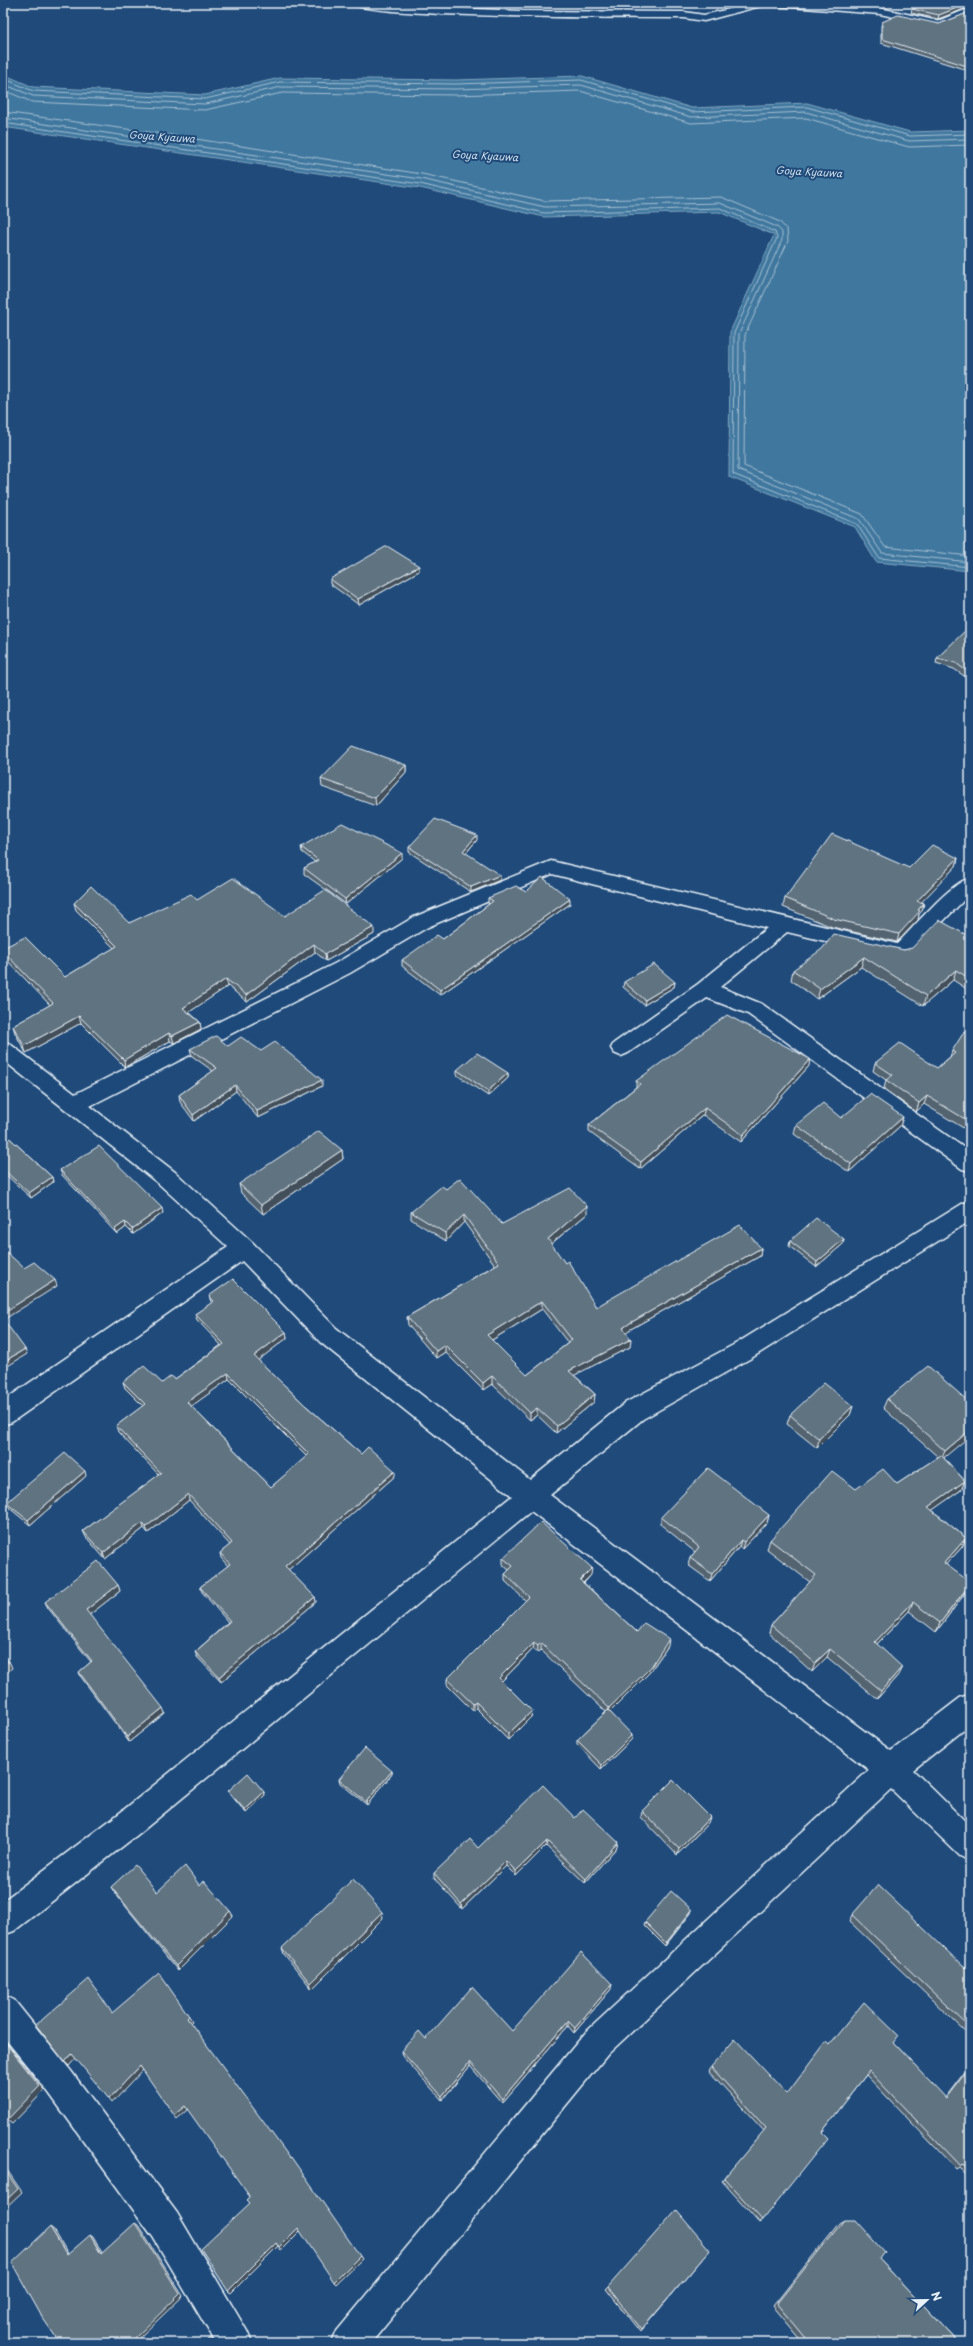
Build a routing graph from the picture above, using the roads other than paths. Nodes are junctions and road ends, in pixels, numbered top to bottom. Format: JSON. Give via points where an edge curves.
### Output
{"nodes":[{"id":1,"x":354,"y":3,"type":"edge"},
{"id":2,"x":767,"y":3,"type":"edge"},
{"id":3,"x":778,"y":3,"type":"edge"},
{"id":4,"x":970,"y":11,"type":"edge"},
{"id":5,"x":966,"y":893,"type":"edge"},
{"id":6,"x":783,"y":924,"type":"junction"},
{"id":7,"x":705,"y":989,"type":"junction"},
{"id":8,"x":621,"y":1048,"type":"dead end"},
{"id":9,"x":3,"y":1049,"type":"edge"},
{"id":10,"x":74,"y":1104,"type":"junction"},
{"id":11,"x":970,"y":1163,"type":"edge"},
{"id":12,"x":970,"y":1210,"type":"edge"},
{"id":13,"x":244,"y":1248,"type":"junction"},
{"id":14,"x":3,"y":1414,"type":"edge"},
{"id":15,"x":530,"y":1495,"type":"junction"},
{"id":16,"x":970,"y":1708,"type":"edge"},
{"id":17,"x":891,"y":1769,"type":"junction"},
{"id":18,"x":970,"y":1846,"type":"edge"},
{"id":19,"x":3,"y":1920,"type":"edge"},
{"id":20,"x":3,"y":2011,"type":"edge"},
{"id":21,"x":235,"y":2343,"type":"edge"},
{"id":22,"x":349,"y":2343,"type":"edge"}],
"edges":[{"from":1,"to":2,"type":"street","via":[[373,7],[452,11],[563,15],[684,15],[704,18]]},
{"from":3,"to":4,"type":"street","via":[[880,12],[939,24]]},
{"from":5,"to":6,"type":"street","via":[[901,952]]},
{"from":6,"to":7,"type":"street"},
{"from":6,"to":10,"type":"street","via":[[551,867],[421,922],[343,968]]},
{"from":7,"to":8,"type":"street"},
{"from":7,"to":11,"type":"street","via":[[755,1009]]},
{"from":9,"to":10,"type":"street"},
{"from":10,"to":13,"type":"street","via":[[167,1178]]},
{"from":12,"to":15,"type":"street","via":[[746,1350],[634,1411]]},
{"from":13,"to":14,"type":"street"},
{"from":13,"to":15,"type":"street","via":[[328,1335]]},
{"from":15,"to":17,"type":"street"},
{"from":15,"to":19,"type":"street","via":[[137,1817]]},
{"from":16,"to":17,"type":"street"},
{"from":17,"to":18,"type":"street"},
{"from":17,"to":22,"type":"street","via":[[597,2043]]},
{"from":20,"to":21,"type":"street","via":[[60,2082],[165,2224]]}]}
